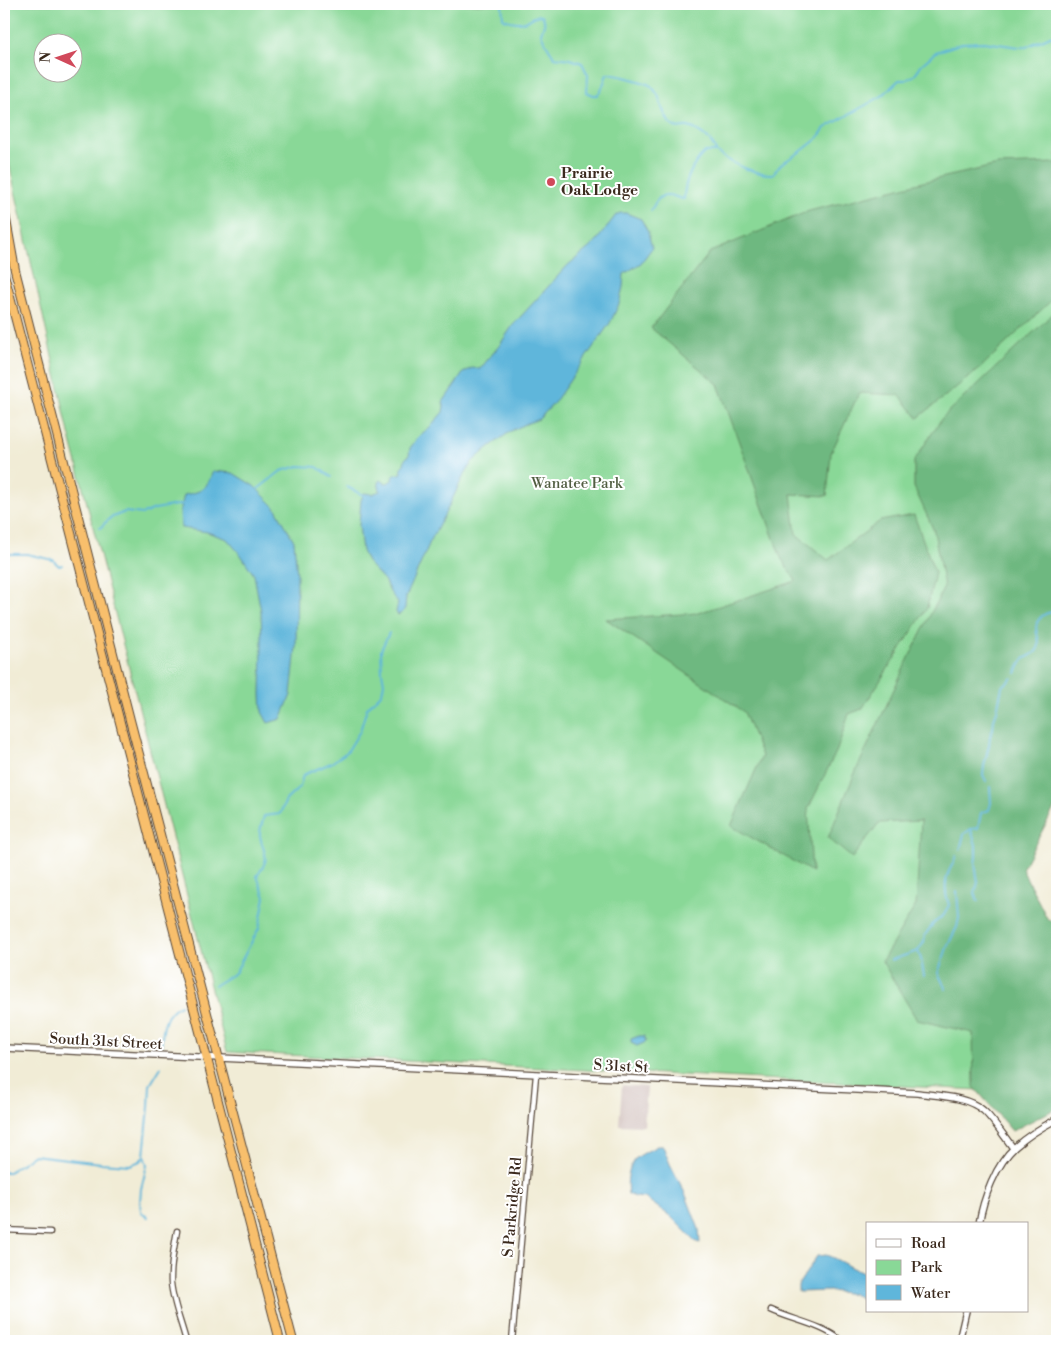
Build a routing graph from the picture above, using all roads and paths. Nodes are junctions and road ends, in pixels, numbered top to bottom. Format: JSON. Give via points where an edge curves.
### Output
{"nodes":[{"id":1,"x":4,"y":210,"type":"edge"},
{"id":2,"x":4,"y":274,"type":"edge"},
{"id":3,"x":4,"y":1048,"type":"edge"},
{"id":4,"x":207,"y":1058,"type":"junction"},
{"id":5,"x":220,"y":1058,"type":"junction"},
{"id":6,"x":536,"y":1075,"type":"junction"},
{"id":7,"x":1057,"y":1120,"type":"edge"},
{"id":8,"x":1014,"y":1148,"type":"junction"},
{"id":9,"x":979,"y":1222,"type":"edge"},
{"id":10,"x":4,"y":1230,"type":"edge"},
{"id":11,"x":177,"y":1231,"type":"dead end"},
{"id":12,"x":50,"y":1232,"type":"dead end"},
{"id":13,"x":771,"y":1310,"type":"dead end"},
{"id":14,"x":966,"y":1312,"type":"edge"},
{"id":15,"x":186,"y":1341,"type":"edge"},
{"id":16,"x":280,"y":1341,"type":"edge"},
{"id":17,"x":293,"y":1341,"type":"edge"},
{"id":18,"x":512,"y":1341,"type":"edge"},
{"id":19,"x":842,"y":1341,"type":"edge"},
{"id":20,"x":959,"y":1341,"type":"edge"}],
"edges":[{"from":1,"to":5,"type":"highway","via":[[15,270]]},
{"from":2,"to":4,"type":"highway"},
{"from":3,"to":4,"type":"street","name":"South 31st Street"},
{"from":4,"to":5,"type":"street","name":"S 31st St"},
{"from":4,"to":16,"type":"highway"},
{"from":5,"to":6,"type":"street","name":"S 31st St"},
{"from":5,"to":17,"type":"highway"},
{"from":6,"to":8,"type":"street","name":"S 31st St","via":[[945,1097],[968,1101],[983,1110]]},
{"from":6,"to":18,"type":"street","name":"S Parkridge Rd"},
{"from":7,"to":8,"type":"street"},
{"from":8,"to":9,"type":"street","via":[[988,1191]]},
{"from":10,"to":12,"type":"street"},
{"from":11,"to":15,"type":"street","via":[[171,1282]]},
{"from":13,"to":19,"type":"street","via":[[819,1327]]},
{"from":14,"to":20,"type":"street"}]}
